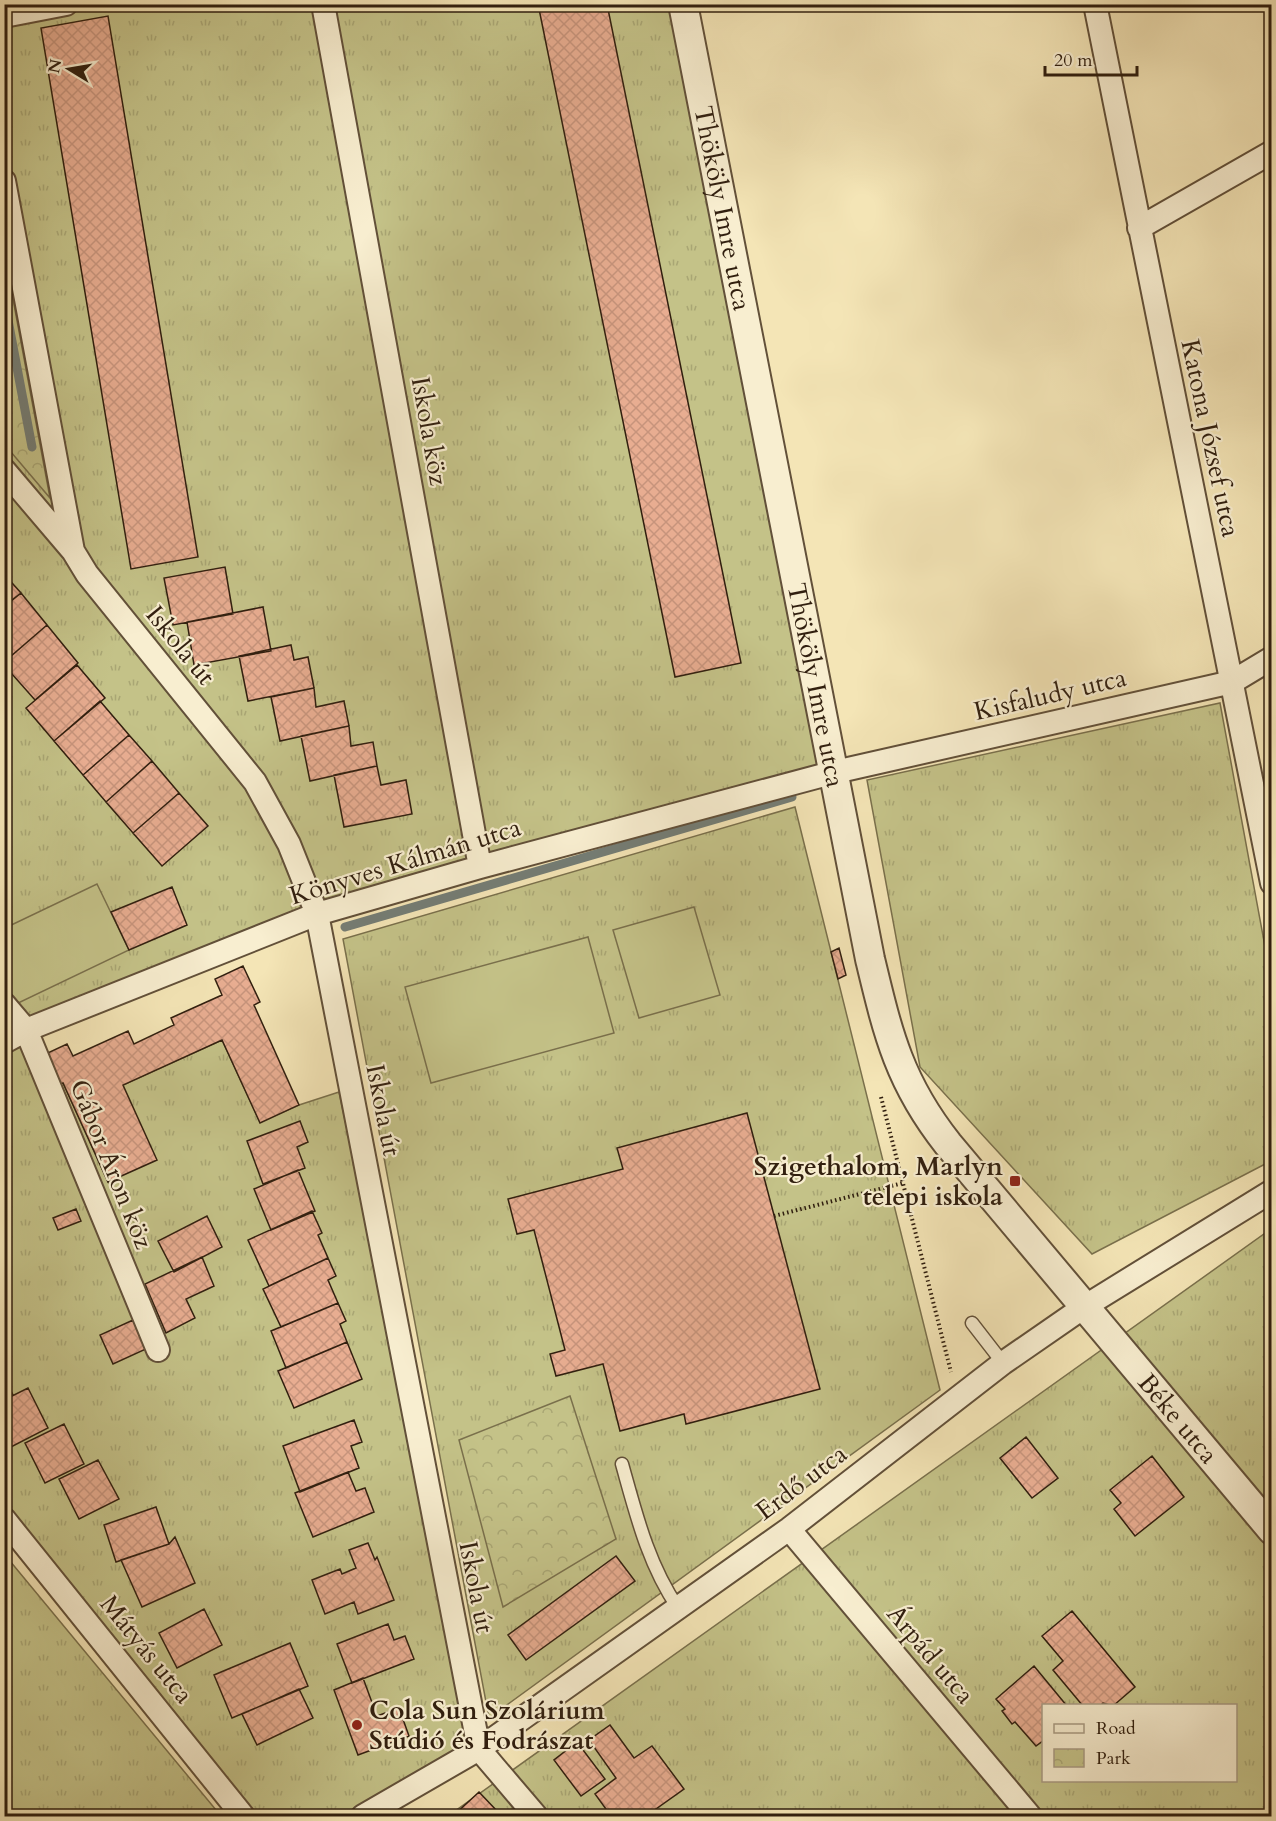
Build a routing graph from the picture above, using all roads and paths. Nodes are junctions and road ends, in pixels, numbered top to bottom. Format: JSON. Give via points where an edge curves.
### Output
{"nodes":[{"id":1,"x":66,"y":4,"type":"edge"},
{"id":2,"x":323,"y":4,"type":"edge"},
{"id":3,"x":683,"y":4,"type":"edge"},
{"id":4,"x":1095,"y":4,"type":"edge"},
{"id":5,"x":4,"y":16,"type":"edge"},
{"id":6,"x":1272,"y":152,"type":"edge"},
{"id":7,"x":4,"y":181,"type":"edge"},
{"id":8,"x":1139,"y":228,"type":"junction"},
{"id":9,"x":4,"y":470,"type":"edge"},
{"id":10,"x":73,"y":551,"type":"junction"},
{"id":11,"x":1272,"y":658,"type":"edge"},
{"id":12,"x":1232,"y":682,"type":"junction"},
{"id":13,"x":835,"y":772,"type":"junction"},
{"id":14,"x":480,"y":867,"type":"junction"},
{"id":15,"x":1272,"y":883,"type":"edge"},
{"id":16,"x":317,"y":914,"type":"junction"},
{"id":17,"x":4,"y":1004,"type":"edge"},
{"id":18,"x":26,"y":1030,"type":"junction"},
{"id":19,"x":4,"y":1042,"type":"edge"},
{"id":20,"x":903,"y":1183,"type":"dead end"},
{"id":21,"x":1272,"y":1191,"type":"edge"},
{"id":22,"x":774,"y":1216,"type":"dead end"},
{"id":23,"x":1084,"y":1307,"type":"junction"},
{"id":24,"x":972,"y":1323,"type":"dead end"},
{"id":25,"x":158,"y":1350,"type":"dead end"},
{"id":26,"x":1004,"y":1363,"type":"junction"},
{"id":27,"x":622,"y":1464,"type":"dead end"},
{"id":28,"x":4,"y":1519,"type":"edge"},
{"id":29,"x":789,"y":1529,"type":"junction"},
{"id":30,"x":1272,"y":1530,"type":"edge"},
{"id":31,"x":678,"y":1608,"type":"junction"},
{"id":32,"x":479,"y":1749,"type":"junction"},
{"id":33,"x":243,"y":1816,"type":"edge"},
{"id":34,"x":363,"y":1816,"type":"edge"},
{"id":35,"x":536,"y":1816,"type":"edge"},
{"id":36,"x":1030,"y":1816,"type":"edge"}],
"edges":[{"from":1,"to":5,"type":"street"},
{"from":2,"to":14,"type":"street","name":"Iskola köz"},
{"from":3,"to":13,"type":"street","name":"Thököly Imre utca"},
{"from":4,"to":8,"type":"street","name":"Katona József utca"},
{"from":6,"to":8,"type":"street"},
{"from":7,"to":10,"type":"street","name":"Iskola út"},
{"from":8,"to":12,"type":"street","name":"Katona József utca"},
{"from":9,"to":10,"type":"street","name":"Iskola út"},
{"from":10,"to":16,"type":"street","name":"Iskola út","via":[[255,782],[289,844]]},
{"from":11,"to":12,"type":"street","name":"Kisfaludy utca"},
{"from":12,"to":13,"type":"street","name":"Kisfaludy utca"},
{"from":12,"to":15,"type":"street","name":"Katona József utca"},
{"from":13,"to":14,"type":"street","name":"Könyves Kálmán utca"},
{"from":13,"to":23,"type":"street","name":"Thököly Imre utca","via":[[870,959],[885,1021],[913,1095],[948,1144]]},
{"from":14,"to":16,"type":"street","name":"Könyves Kálmán utca"},
{"from":16,"to":18,"type":"street","name":"Könyves Kálmán utca"},
{"from":16,"to":32,"type":"street","name":"Iskola út"},
{"from":17,"to":18,"type":"street","name":"Gábor Áron köz"},
{"from":18,"to":19,"type":"street","name":"Könyves Kálmán utca"},
{"from":18,"to":25,"type":"street","name":"Gábor Áron köz"},
{"from":20,"to":22,"type":"path"},
{"from":21,"to":23,"type":"street","name":"Erdő utca"},
{"from":23,"to":26,"type":"street","name":"Erdő utca"},
{"from":23,"to":30,"type":"street","name":"Béke utca"},
{"from":24,"to":26,"type":"lane"},
{"from":26,"to":29,"type":"street","name":"Erdő utca"},
{"from":27,"to":31,"type":"lane","via":[[644,1542],[665,1590]]},
{"from":28,"to":33,"type":"street","name":"Mátyás utca"},
{"from":29,"to":31,"type":"street","name":"Erdő utca"},
{"from":29,"to":36,"type":"street","name":"Árpád utca"},
{"from":31,"to":32,"type":"street","name":"Erdő utca"},
{"from":32,"to":34,"type":"street","name":"Erdő utca"},
{"from":32,"to":35,"type":"street"}]}
